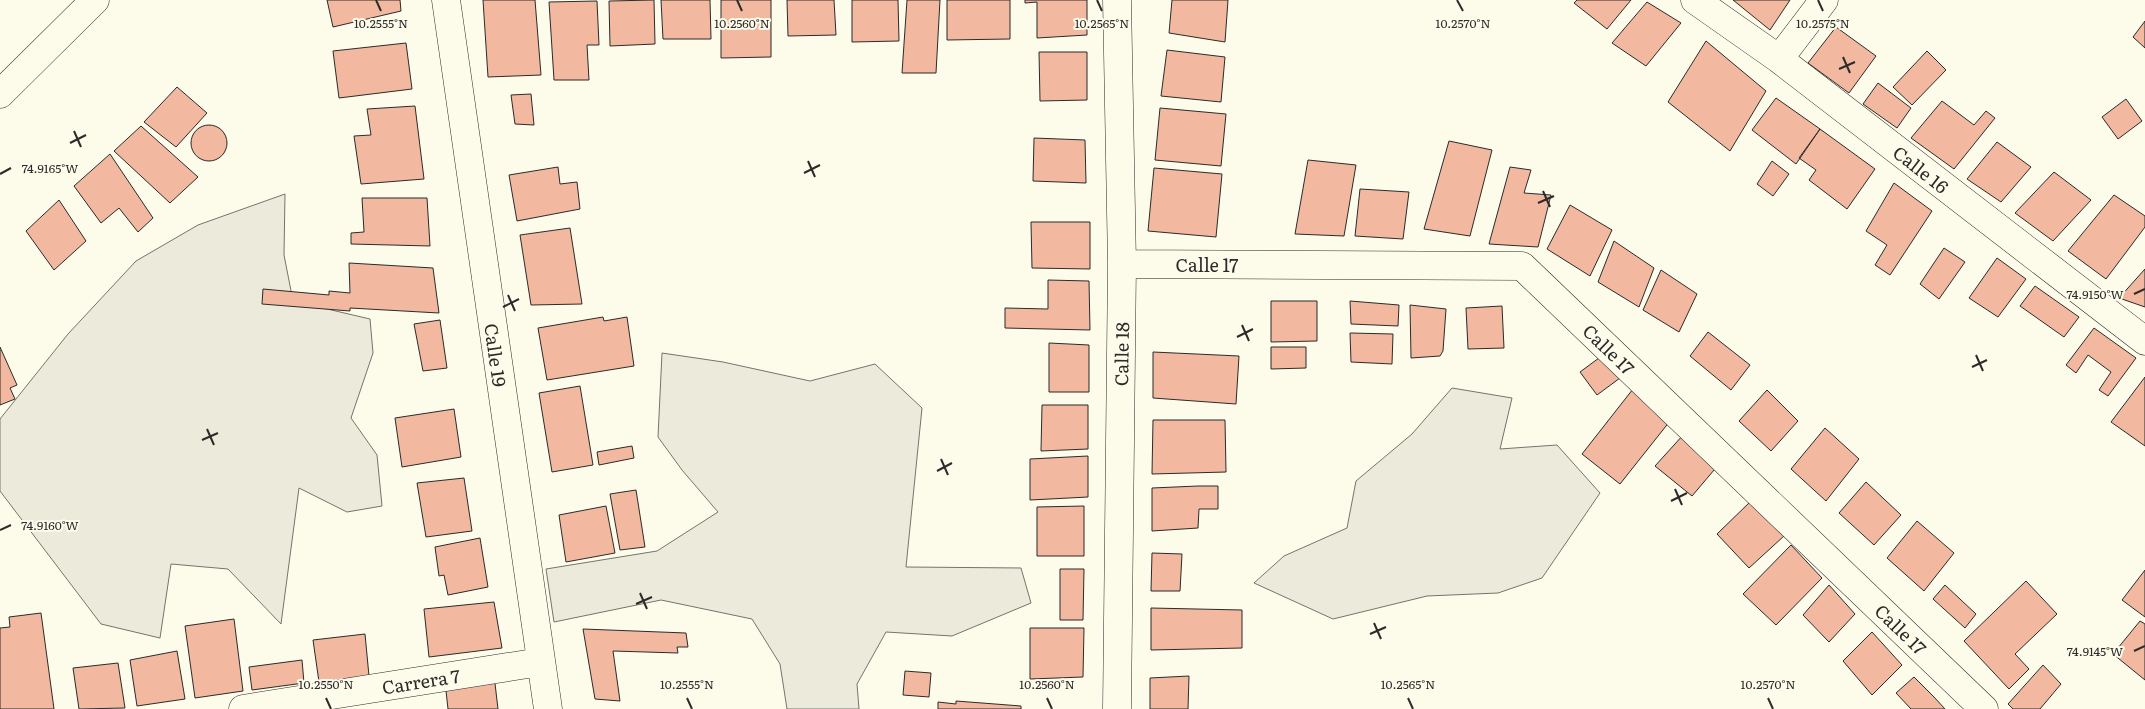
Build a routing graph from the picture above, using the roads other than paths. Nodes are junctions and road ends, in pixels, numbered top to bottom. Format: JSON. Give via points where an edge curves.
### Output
{"nodes":[{"id":1,"x":95,"y":0,"type":"edge"},
{"id":2,"x":446,"y":0,"type":"edge"},
{"id":3,"x":1117,"y":0,"type":"edge"},
{"id":4,"x":1695,"y":0,"type":"edge"},
{"id":5,"x":1824,"y":0,"type":"edge"},
{"id":6,"x":1779,"y":59,"type":"junction"},
{"id":7,"x":0,"y":94,"type":"edge"},
{"id":8,"x":1122,"y":264,"type":"junction"},
{"id":9,"x":2145,"y":342,"type":"edge"},
{"id":10,"x":540,"y":662,"type":"junction"},
{"id":11,"x":243,"y":709,"type":"edge"},
{"id":12,"x":548,"y":709,"type":"edge"},
{"id":13,"x":1116,"y":709,"type":"edge"},
{"id":14,"x":1984,"y":709,"type":"edge"}],
"edges":[{"from":1,"to":7,"type":"street"},
{"from":2,"to":10,"type":"street","name":"Calle 19"},
{"from":3,"to":8,"type":"street","name":"Calle 18"},
{"from":4,"to":6,"type":"street","name":"Calle 16"},
{"from":5,"to":6,"type":"street"},
{"from":6,"to":9,"type":"street","name":"Calle 16"},
{"from":8,"to":13,"type":"street","name":"Calle 18"},
{"from":8,"to":14,"type":"street","name":"Calle 17","via":[[1522,266]]},
{"from":10,"to":11,"type":"street","name":"Carrera 7"},
{"from":10,"to":12,"type":"street","name":"Calle 19"}]}
